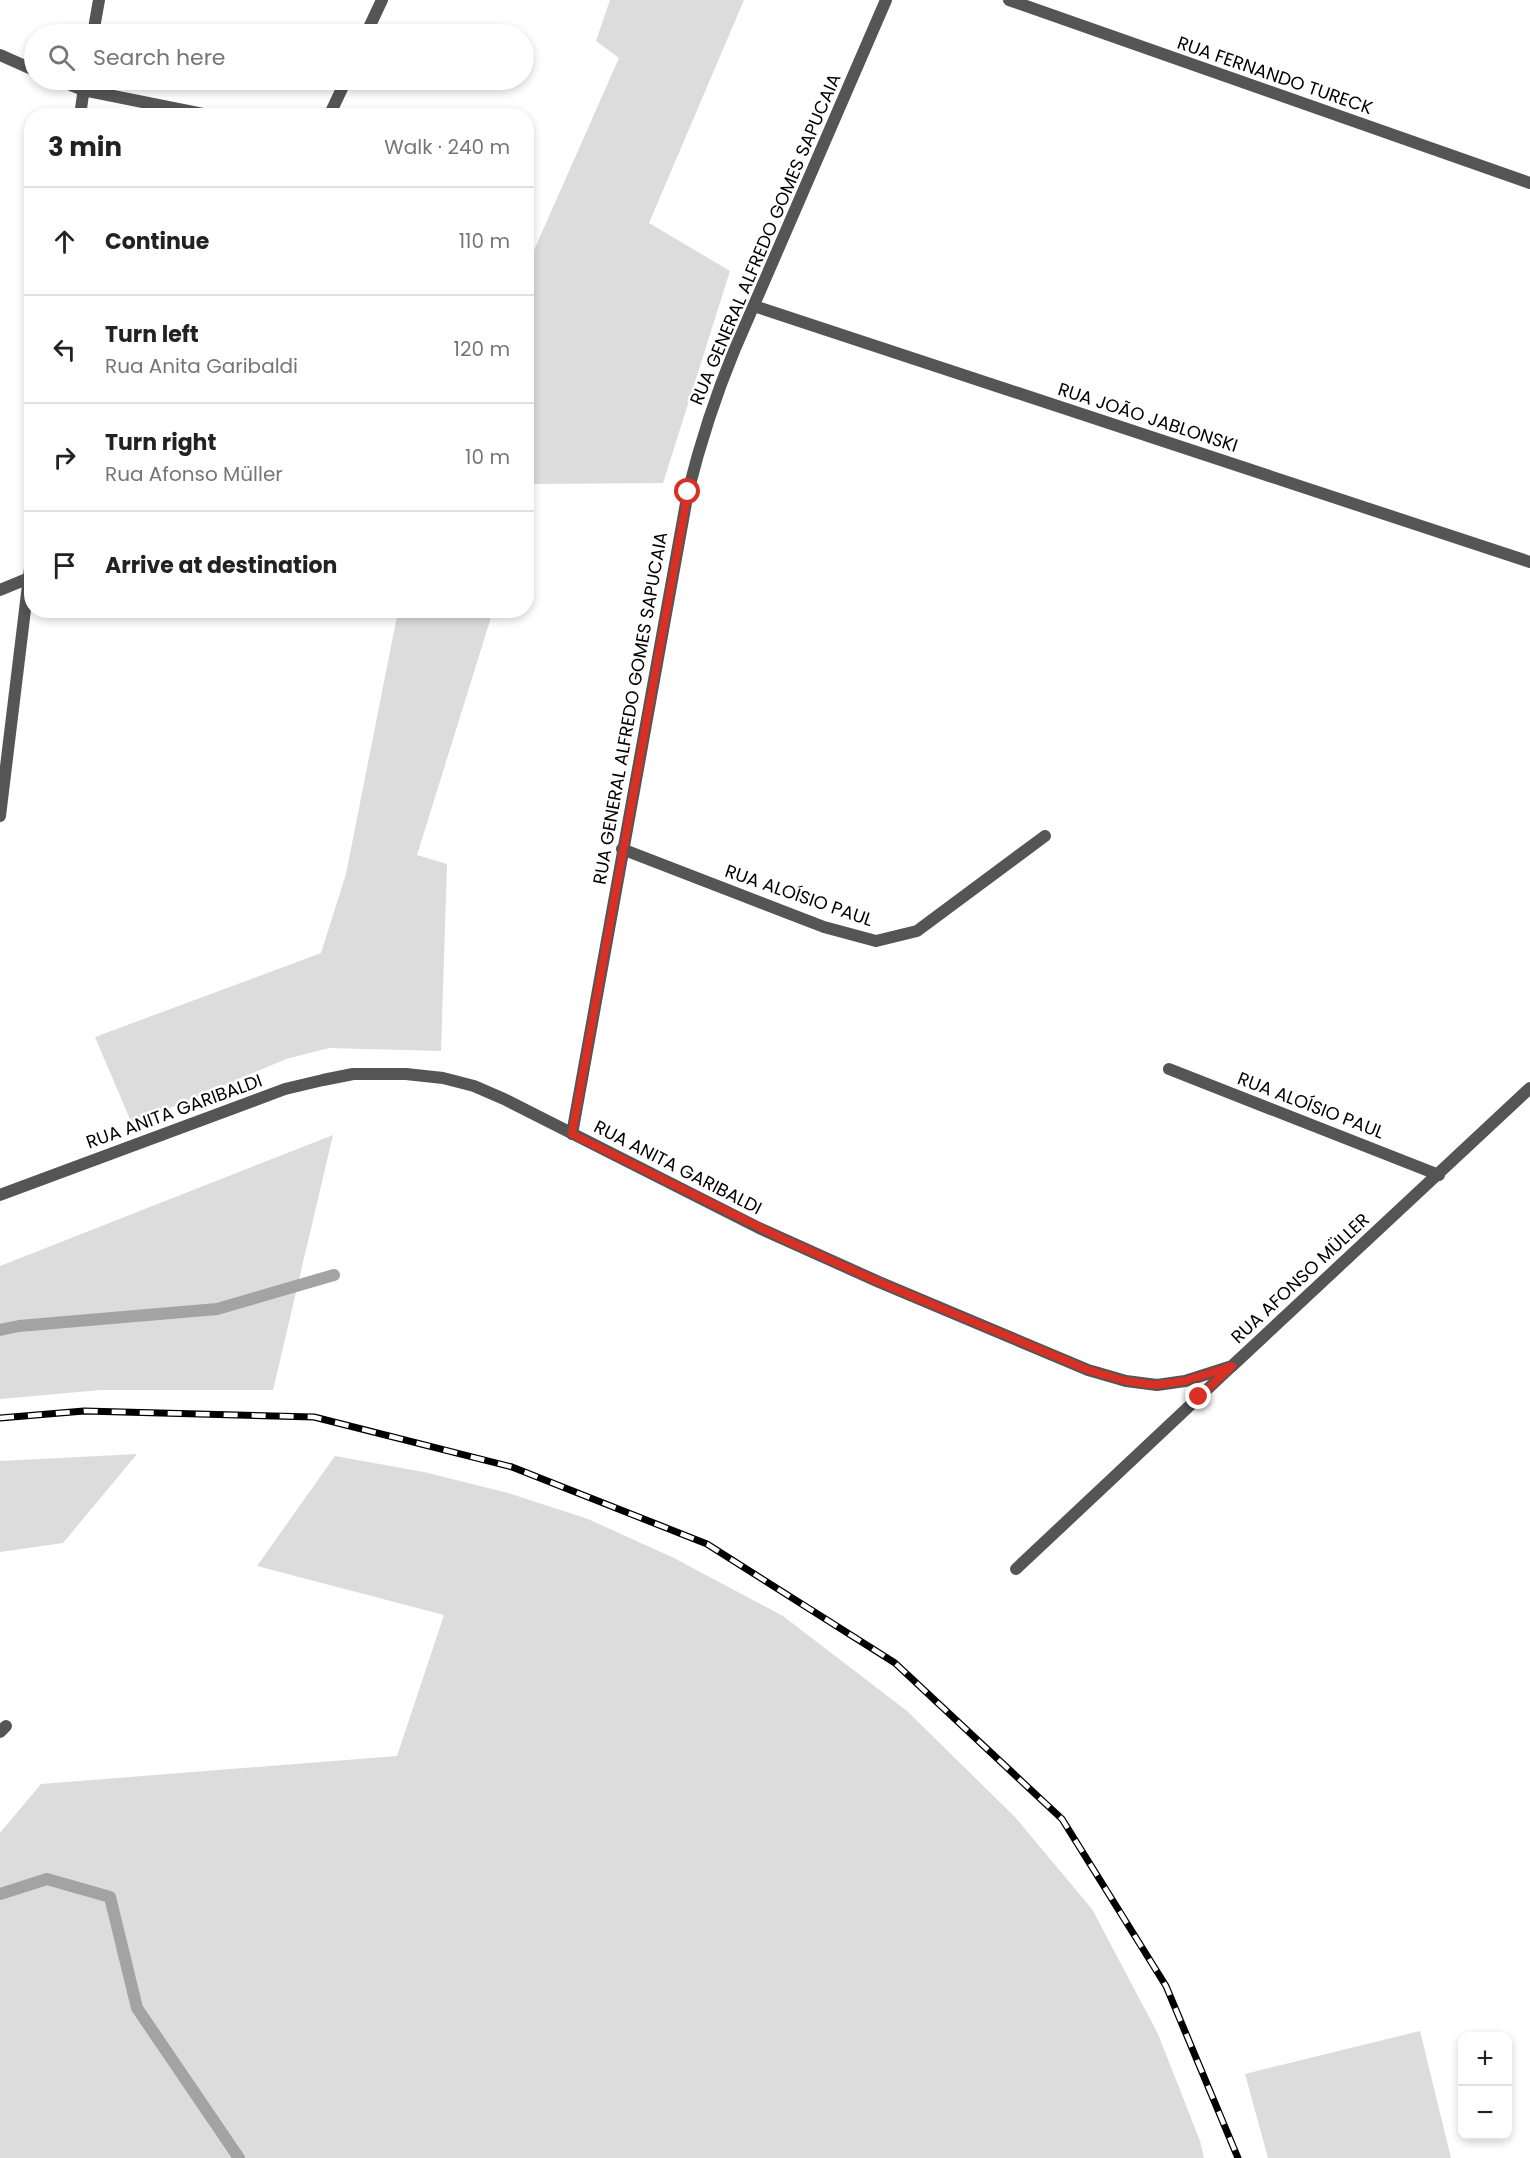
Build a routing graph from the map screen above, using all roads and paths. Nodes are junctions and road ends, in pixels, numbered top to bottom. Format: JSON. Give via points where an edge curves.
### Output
{"nodes":[{"id":1,"x":99,"y":0,"type":"edge"},
{"id":2,"x":382,"y":0,"type":"edge"},
{"id":3,"x":886,"y":0,"type":"edge"},
{"id":4,"x":1008,"y":0,"type":"edge"},
{"id":5,"x":95,"y":24,"type":"edge"},
{"id":6,"x":371,"y":24,"type":"edge"},
{"id":7,"x":0,"y":55,"type":"edge"},
{"id":8,"x":24,"y":66,"type":"edge"},
{"id":9,"x":83,"y":90,"type":"edge"},
{"id":10,"x":105,"y":90,"type":"edge"},
{"id":11,"x":341,"y":90,"type":"edge"},
{"id":12,"x":81,"y":108,"type":"edge"},
{"id":13,"x":180,"y":108,"type":"edge"},
{"id":14,"x":333,"y":108,"type":"edge"},
{"id":15,"x":1530,"y":183,"type":"edge"},
{"id":16,"x":754,"y":306,"type":"junction"},
{"id":17,"x":1530,"y":562,"type":"edge"},
{"id":18,"x":24,"y":580,"type":"edge"},
{"id":19,"x":0,"y":590,"type":"edge"},
{"id":20,"x":24,"y":612,"type":"edge"},
{"id":21,"x":0,"y":816,"type":"edge"},
{"id":22,"x":1045,"y":836,"type":"dead end"},
{"id":23,"x":622,"y":849,"type":"junction"},
{"id":24,"x":1169,"y":1069,"type":"dead end"},
{"id":25,"x":1530,"y":1088,"type":"edge"},
{"id":26,"x":572,"y":1134,"type":"junction"},
{"id":27,"x":1439,"y":1175,"type":"junction"},
{"id":28,"x":0,"y":1196,"type":"edge"},
{"id":29,"x":1232,"y":1366,"type":"junction"},
{"id":30,"x":1016,"y":1569,"type":"dead end"}],
"edges":[{"from":1,"to":5,"type":"street"},
{"from":2,"to":6,"type":"street"},
{"from":3,"to":16,"type":"street","name":"RUA GENERAL ALFREDO GOMES SAPUCAIA"},
{"from":4,"to":15,"type":"street","name":"RUA FERNANDO TURECK"},
{"from":7,"to":8,"type":"street"},
{"from":9,"to":12,"type":"street"},
{"from":10,"to":13,"type":"street"},
{"from":11,"to":14,"type":"street"},
{"from":16,"to":17,"type":"street","name":"RUA JOÃO JABLONSKI"},
{"from":16,"to":23,"type":"street","name":"RUA GENERAL ALFREDO GOMES SAPUCAIA","via":[[716,394],[688,492]]},
{"from":18,"to":19,"type":"street"},
{"from":20,"to":21,"type":"street"},
{"from":22,"to":23,"type":"street","name":"RUA ALOÍSIO PAUL","via":[[917,931],[876,941],[824,927]]},
{"from":23,"to":26,"type":"street","name":"RUA GENERAL ALFREDO GOMES SAPUCAIA"},
{"from":24,"to":27,"type":"street","name":"RUA ALOÍSIO PAUL"},
{"from":25,"to":27,"type":"street","name":"RUA AFONSO MÜLLER"},
{"from":26,"to":28,"type":"street","name":"RUA ANITA GARIBALDI","via":[[504,1099],[453,1080],[406,1074],[353,1074],[285,1089]]},
{"from":26,"to":29,"type":"street","name":"RUA ANITA GARIBALDI","via":[[779,1237],[1088,1370],[1156,1385],[1185,1381]]},
{"from":27,"to":29,"type":"street","name":"RUA AFONSO MÜLLER"},
{"from":29,"to":30,"type":"street","name":"RUA AFONSO MÜLLER"}]}
